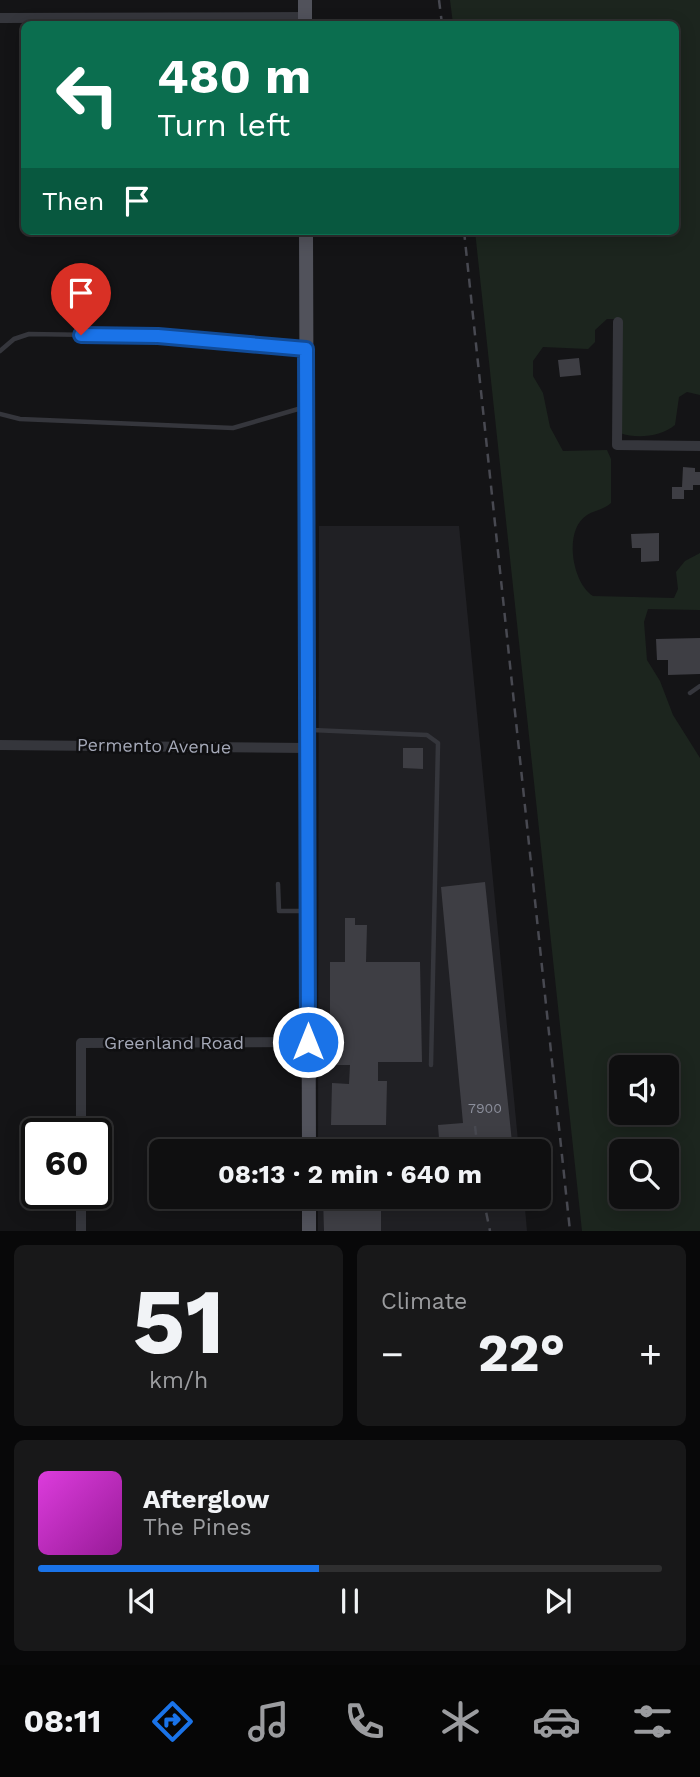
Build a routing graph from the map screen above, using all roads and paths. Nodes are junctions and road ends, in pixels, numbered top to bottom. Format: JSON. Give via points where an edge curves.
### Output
{"nodes":[{"id":1,"x":305,"y":0,"type":"edge"},
{"id":2,"x":0,"y":18,"type":"edge"},
{"id":3,"x":305,"y":21,"type":"edge"},
{"id":4,"x":306,"y":235,"type":"edge"},
{"id":5,"x":618,"y":322,"type":"dead end"},
{"id":6,"x":306,"y":349,"type":"junction"},
{"id":7,"x":0,"y":351,"type":"edge"},
{"id":8,"x":306,"y":407,"type":"junction"},
{"id":9,"x":0,"y":414,"type":"edge"},
{"id":10,"x":700,"y":446,"type":"edge"},
{"id":11,"x":700,"y":686,"type":"edge"},
{"id":12,"x":690,"y":693,"type":"dead end"},
{"id":13,"x":307,"y":730,"type":"junction"},
{"id":14,"x":0,"y":745,"type":"edge"},
{"id":15,"x":307,"y":748,"type":"junction"},
{"id":16,"x":278,"y":884,"type":"dead end"},
{"id":17,"x":308,"y":911,"type":"junction"},
{"id":18,"x":308,"y":1042,"type":"junction"},
{"id":19,"x":430,"y":1065,"type":"dead end"},
{"id":20,"x":81,"y":1118,"type":"edge"},
{"id":21,"x":309,"y":1139,"type":"edge"},
{"id":22,"x":80,"y":1209,"type":"edge"},
{"id":23,"x":309,"y":1209,"type":"edge"},
{"id":24,"x":81,"y":1231,"type":"edge"},
{"id":25,"x":309,"y":1231,"type":"edge"}],
"edges":[{"from":1,"to":3,"type":"main road"},
{"from":2,"to":3,"type":"street"},
{"from":4,"to":6,"type":"main road"},
{"from":5,"to":10,"type":"street","via":[[617,446]]},
{"from":6,"to":7,"type":"lane","via":[[158,336],[29,334]]},
{"from":6,"to":8,"type":"main road"},
{"from":8,"to":9,"type":"lane","via":[[233,428],[20,419]]},
{"from":8,"to":13,"type":"main road"},
{"from":11,"to":12,"type":"lane"},
{"from":13,"to":15,"type":"main road"},
{"from":13,"to":19,"type":"lane","via":[[427,735],[438,743]]},
{"from":14,"to":15,"type":"street","name":"Permento Avenue"},
{"from":15,"to":17,"type":"main road"},
{"from":16,"to":17,"type":"lane","via":[[279,911]]},
{"from":17,"to":18,"type":"main road"},
{"from":18,"to":20,"type":"street","name":"Greenland Road","via":[[81,1043]]},
{"from":18,"to":21,"type":"main road"},
{"from":22,"to":24,"type":"street"},
{"from":23,"to":25,"type":"main road"}]}
